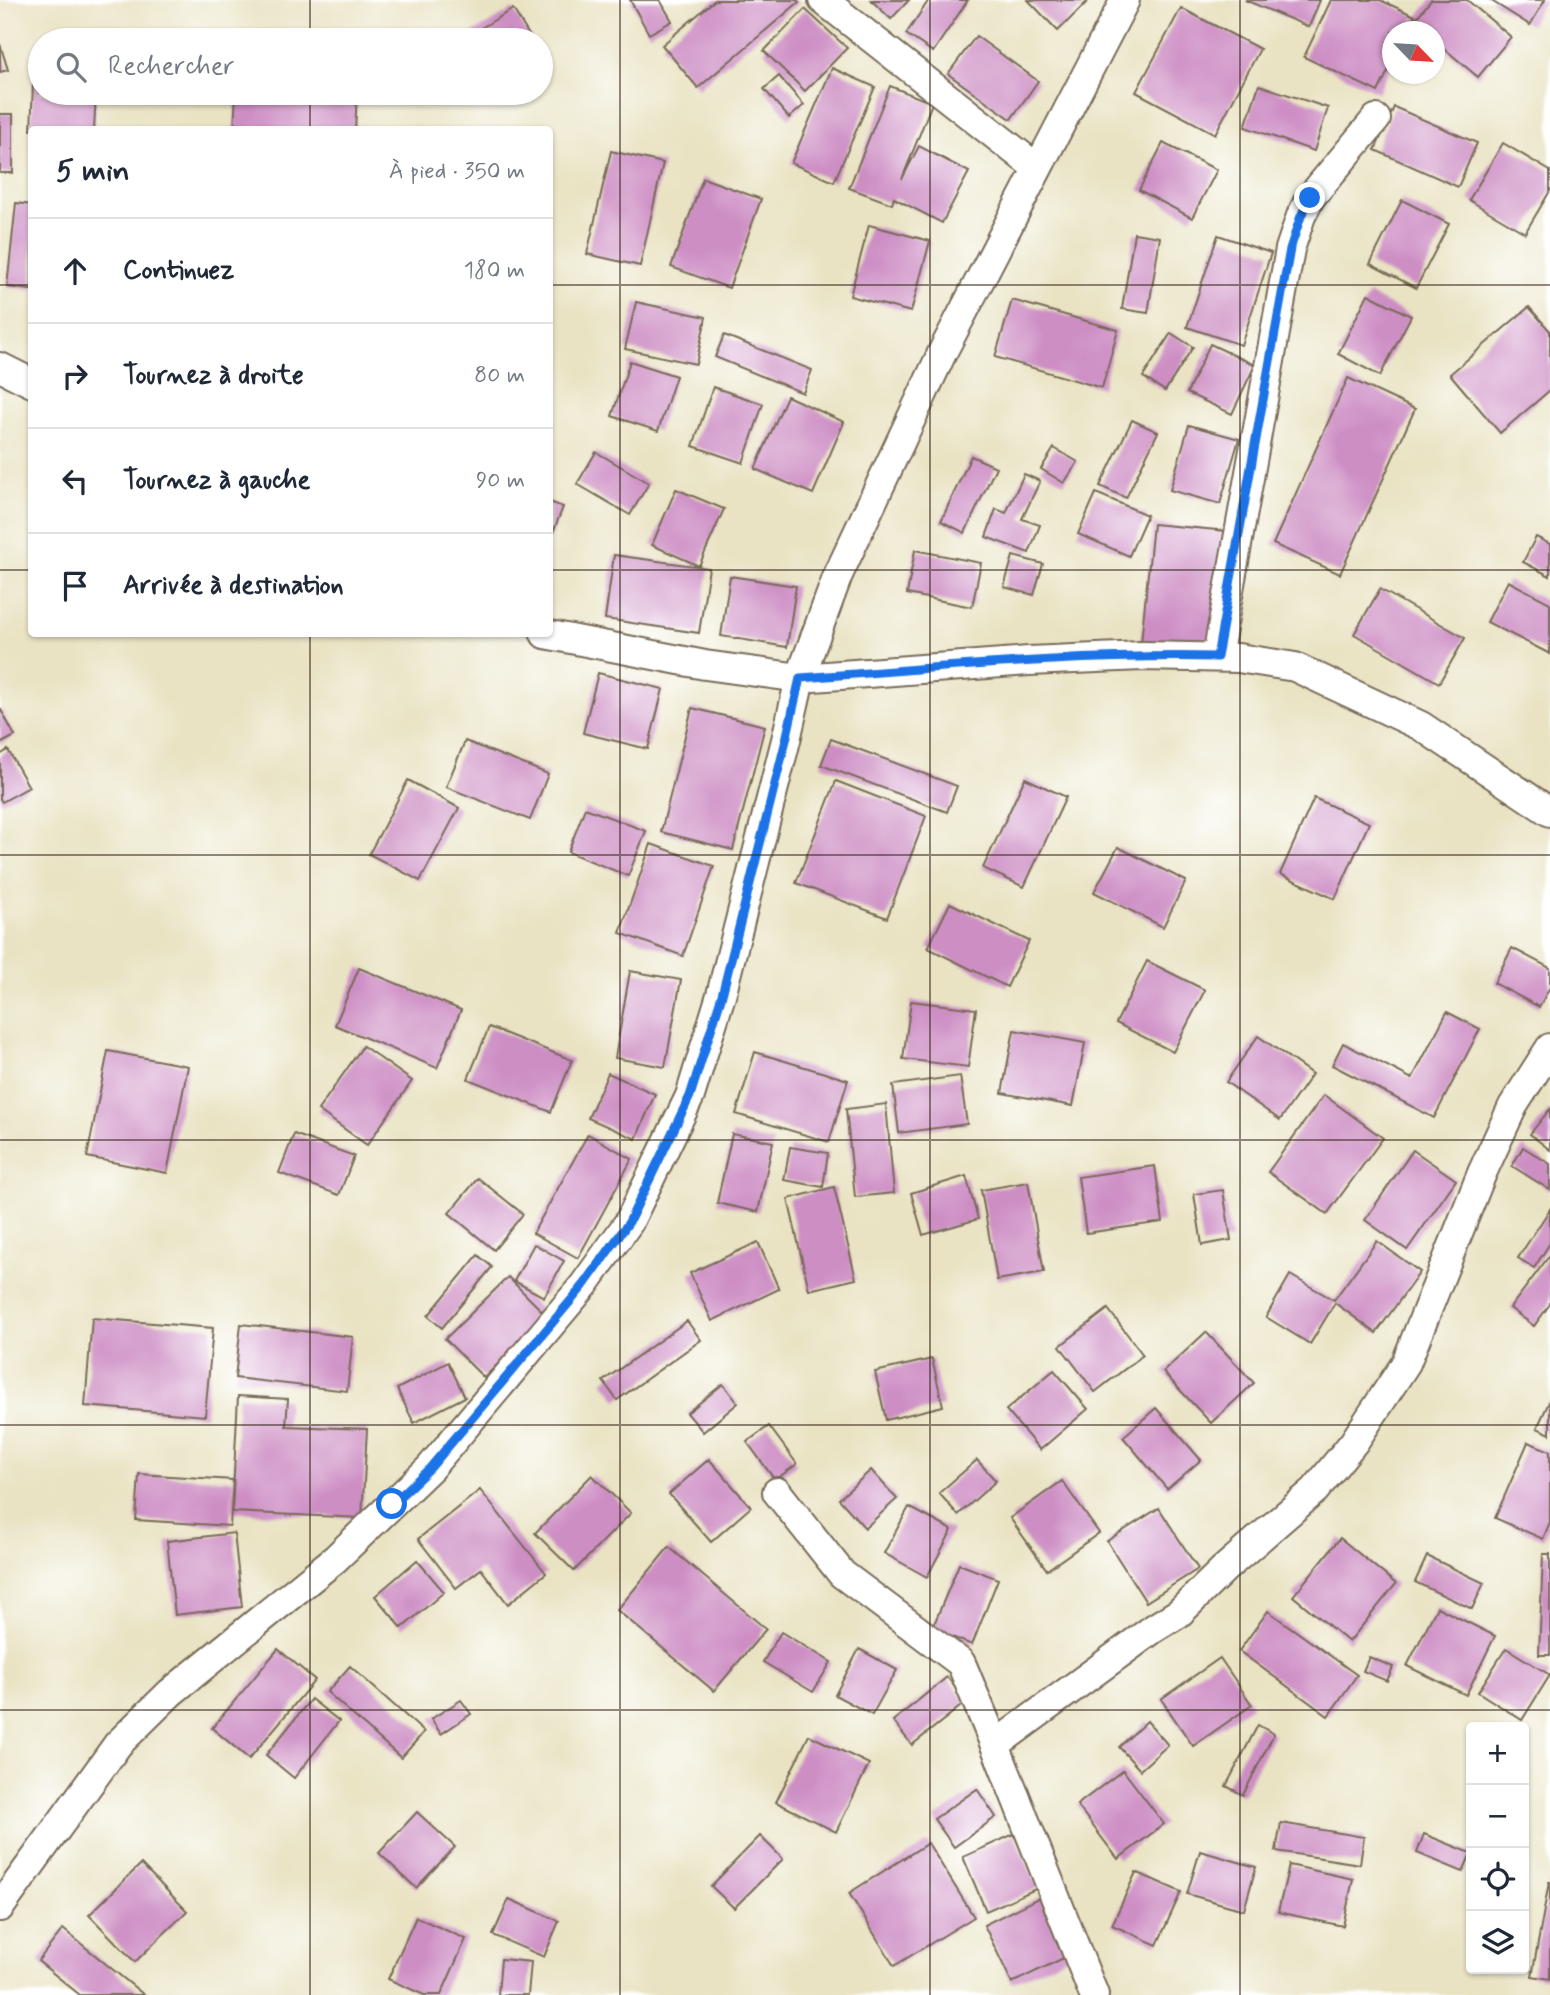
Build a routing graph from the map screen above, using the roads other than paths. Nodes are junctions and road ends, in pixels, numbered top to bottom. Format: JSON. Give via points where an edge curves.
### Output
{"nodes":[{"id":1,"x":823,"y":0,"type":"edge"},
{"id":2,"x":1125,"y":0,"type":"edge"},
{"id":3,"x":1376,"y":119,"type":"dead end"},
{"id":4,"x":1037,"y":169,"type":"junction"},
{"id":5,"x":0,"y":366,"type":"edge"},
{"id":6,"x":28,"y":381,"type":"edge"},
{"id":7,"x":553,"y":636,"type":"edge"},
{"id":8,"x":1217,"y":657,"type":"junction"},
{"id":9,"x":800,"y":678,"type":"junction"},
{"id":10,"x":1550,"y":813,"type":"edge"},
{"id":11,"x":1550,"y":1048,"type":"edge"},
{"id":12,"x":777,"y":1492,"type":"dead end"},
{"id":13,"x":995,"y":1745,"type":"junction"},
{"id":14,"x":0,"y":1907,"type":"edge"},
{"id":15,"x":1094,"y":1995,"type":"edge"}],
"edges":[{"from":1,"to":4,"type":"street"},
{"from":2,"to":4,"type":"street"},
{"from":3,"to":8,"type":"street","via":[[1310,198],[1290,249]]},
{"from":4,"to":9,"type":"street","via":[[942,353],[855,538]]},
{"from":5,"to":6,"type":"street"},
{"from":7,"to":9,"type":"street"},
{"from":8,"to":9,"type":"street","via":[[1042,660]]},
{"from":8,"to":10,"type":"street","via":[[1295,667],[1358,696],[1421,726]]},
{"from":9,"to":14,"type":"street","via":[[722,995],[690,1096],[629,1222],[584,1285],[430,1468],[335,1559],[170,1693],[118,1744]]},
{"from":11,"to":13,"type":"street","via":[[1513,1106],[1482,1173],[1406,1363],[1354,1442],[1315,1490],[1179,1613]]},
{"from":12,"to":13,"type":"street","via":[[842,1574],[961,1663]]},
{"from":13,"to":15,"type":"street"}]}
